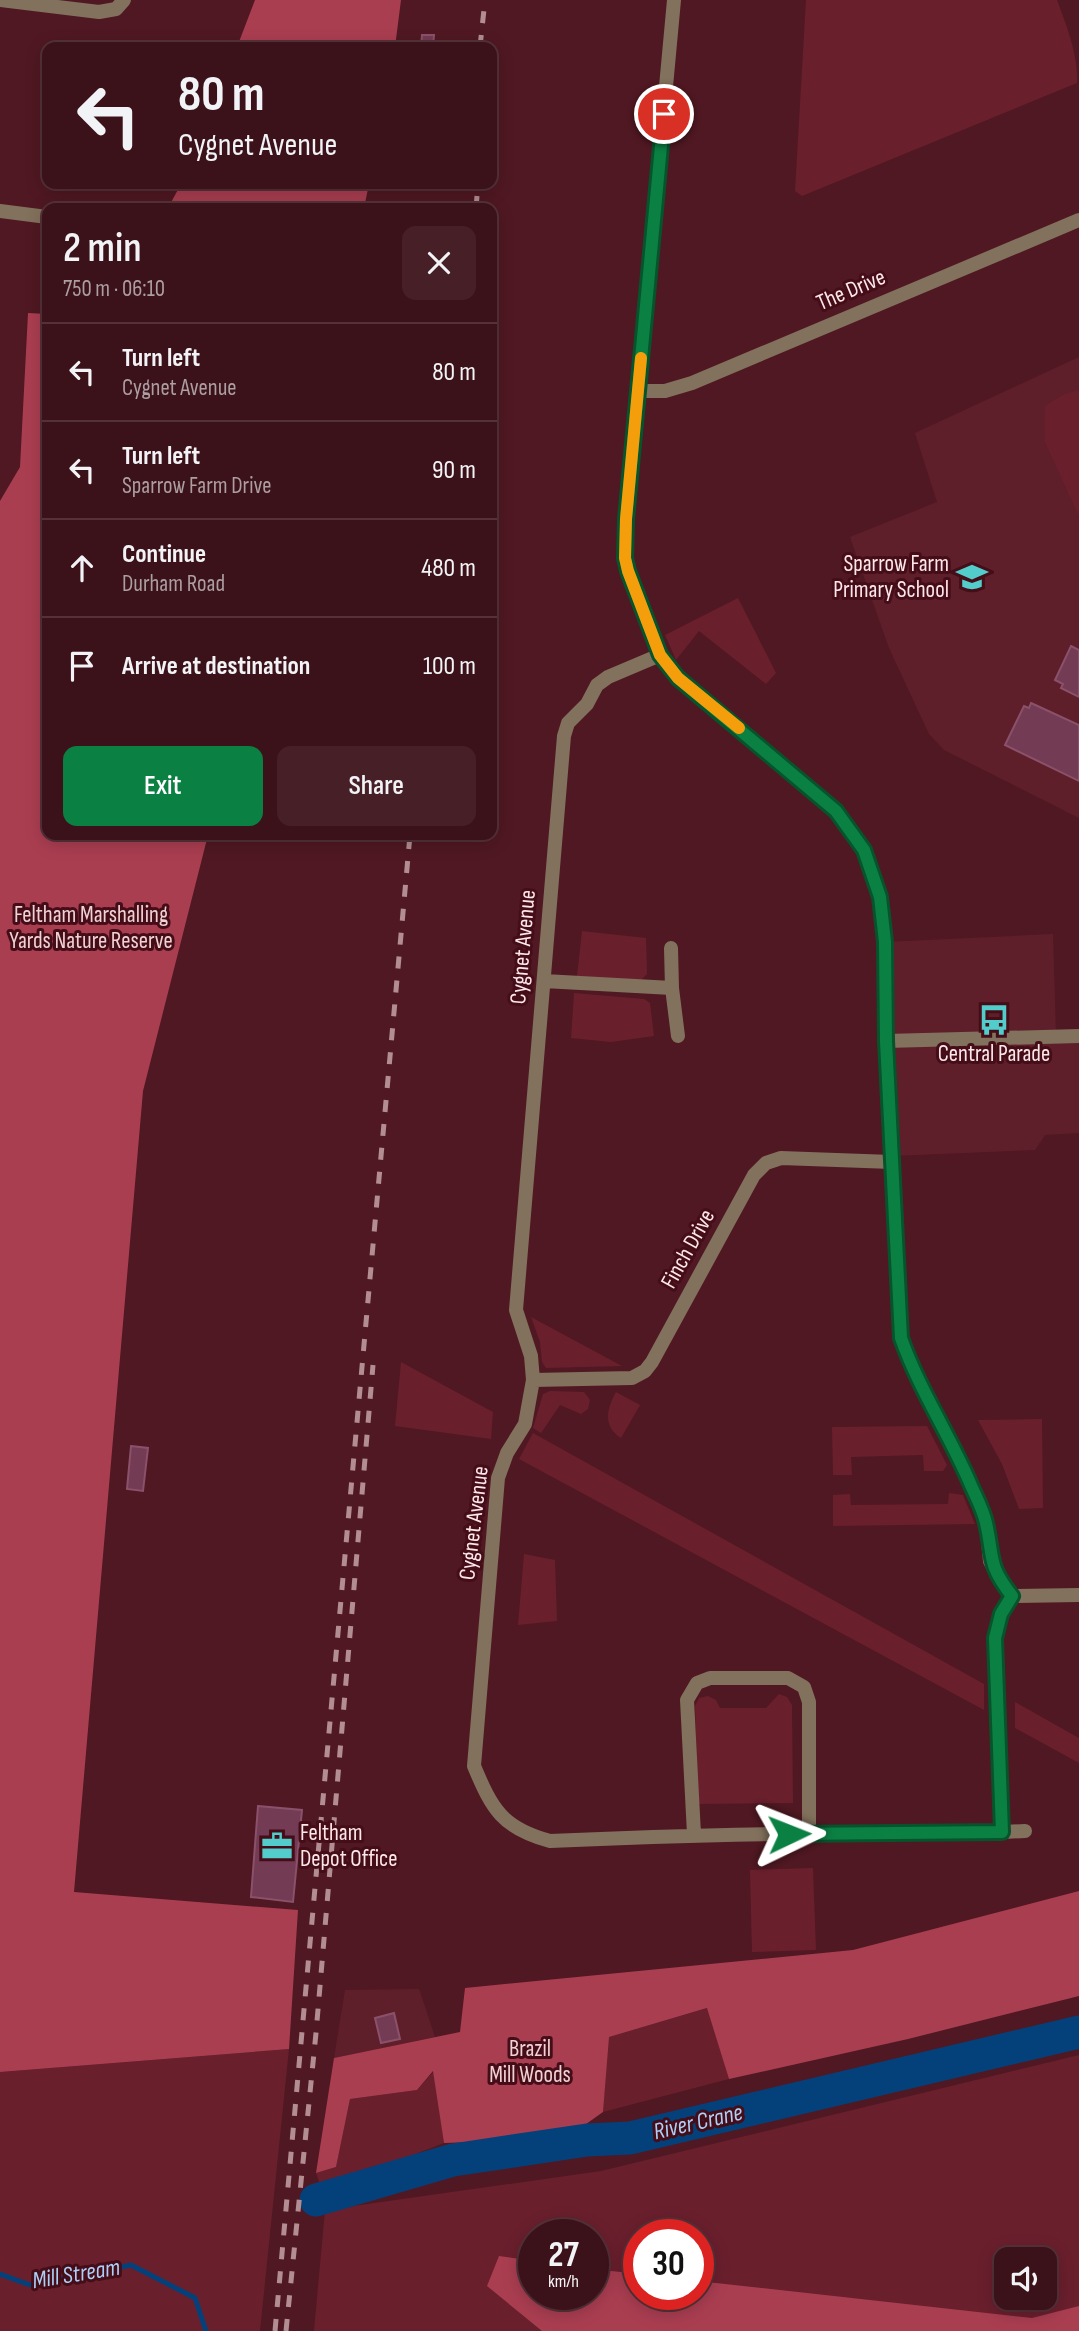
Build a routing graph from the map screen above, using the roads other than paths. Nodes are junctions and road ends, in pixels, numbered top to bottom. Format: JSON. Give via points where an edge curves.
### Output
{"nodes":[{"id":1,"x":0,"y":0,"type":"edge"},
{"id":2,"x":124,"y":0,"type":"edge"},
{"id":3,"x":674,"y":0,"type":"edge"},
{"id":4,"x":0,"y":211,"type":"edge"},
{"id":5,"x":42,"y":216,"type":"edge"},
{"id":6,"x":1079,"y":220,"type":"edge"},
{"id":7,"x":638,"y":391,"type":"junction"},
{"id":8,"x":660,"y":655,"type":"junction"},
{"id":9,"x":671,"y":948,"type":"dead end"},
{"id":10,"x":544,"y":981,"type":"junction"},
{"id":11,"x":671,"y":988,"type":"junction"},
{"id":12,"x":678,"y":1036,"type":"dead end"},
{"id":13,"x":1079,"y":1036,"type":"edge"},
{"id":14,"x":886,"y":1041,"type":"junction"},
{"id":15,"x":892,"y":1162,"type":"junction"},
{"id":16,"x":533,"y":1380,"type":"junction"},
{"id":17,"x":1079,"y":1595,"type":"edge"},
{"id":18,"x":1012,"y":1596,"type":"junction"},
{"id":19,"x":1025,"y":1831,"type":"dead end"},
{"id":20,"x":809,"y":1832,"type":"junction"},
{"id":21,"x":1002,"y":1832,"type":"junction"},
{"id":22,"x":694,"y":1834,"type":"junction"}],
"edges":[{"from":1,"to":2,"type":"street","via":[[99,12],[116,9]]},
{"from":3,"to":7,"type":"street"},
{"from":4,"to":5,"type":"street"},
{"from":6,"to":7,"type":"street","name":"The Drive","via":[[692,383],[665,391]]},
{"from":7,"to":8,"type":"street","via":[[625,558]]},
{"from":8,"to":10,"type":"street","name":"Cygnet Avenue","via":[[597,685],[587,704],[568,723]]},
{"from":8,"to":14,"type":"street","via":[[678,678],[836,811],[864,850],[880,897]]},
{"from":9,"to":11,"type":"street"},
{"from":10,"to":11,"type":"street"},
{"from":10,"to":16,"type":"street","name":"Cygnet Avenue","via":[[516,1310],[531,1356]]},
{"from":11,"to":12,"type":"street"},
{"from":13,"to":14,"type":"street"},
{"from":14,"to":15,"type":"street"},
{"from":15,"to":16,"type":"street","name":"Finch Drive","via":[[781,1158],[766,1163],[754,1175],[645,1371],[632,1378]]},
{"from":15,"to":18,"type":"street","via":[[901,1338],[986,1521],[990,1561]]},
{"from":16,"to":22,"type":"street","name":"Cygnet Avenue","via":[[525,1424],[498,1478],[474,1766],[490,1804],[507,1824],[529,1835],[550,1841]]},
{"from":17,"to":18,"type":"street"},
{"from":18,"to":21,"type":"street","via":[[995,1638]]},
{"from":19,"to":21,"type":"street","name":"Cygnet Avenue"},
{"from":20,"to":21,"type":"street","name":"Cygnet Avenue"},
{"from":20,"to":22,"type":"street","name":"Cygnet Avenue"},
{"from":20,"to":22,"type":"street","via":[[804,1687],[788,1678],[710,1678],[697,1683],[687,1700]]}]}
